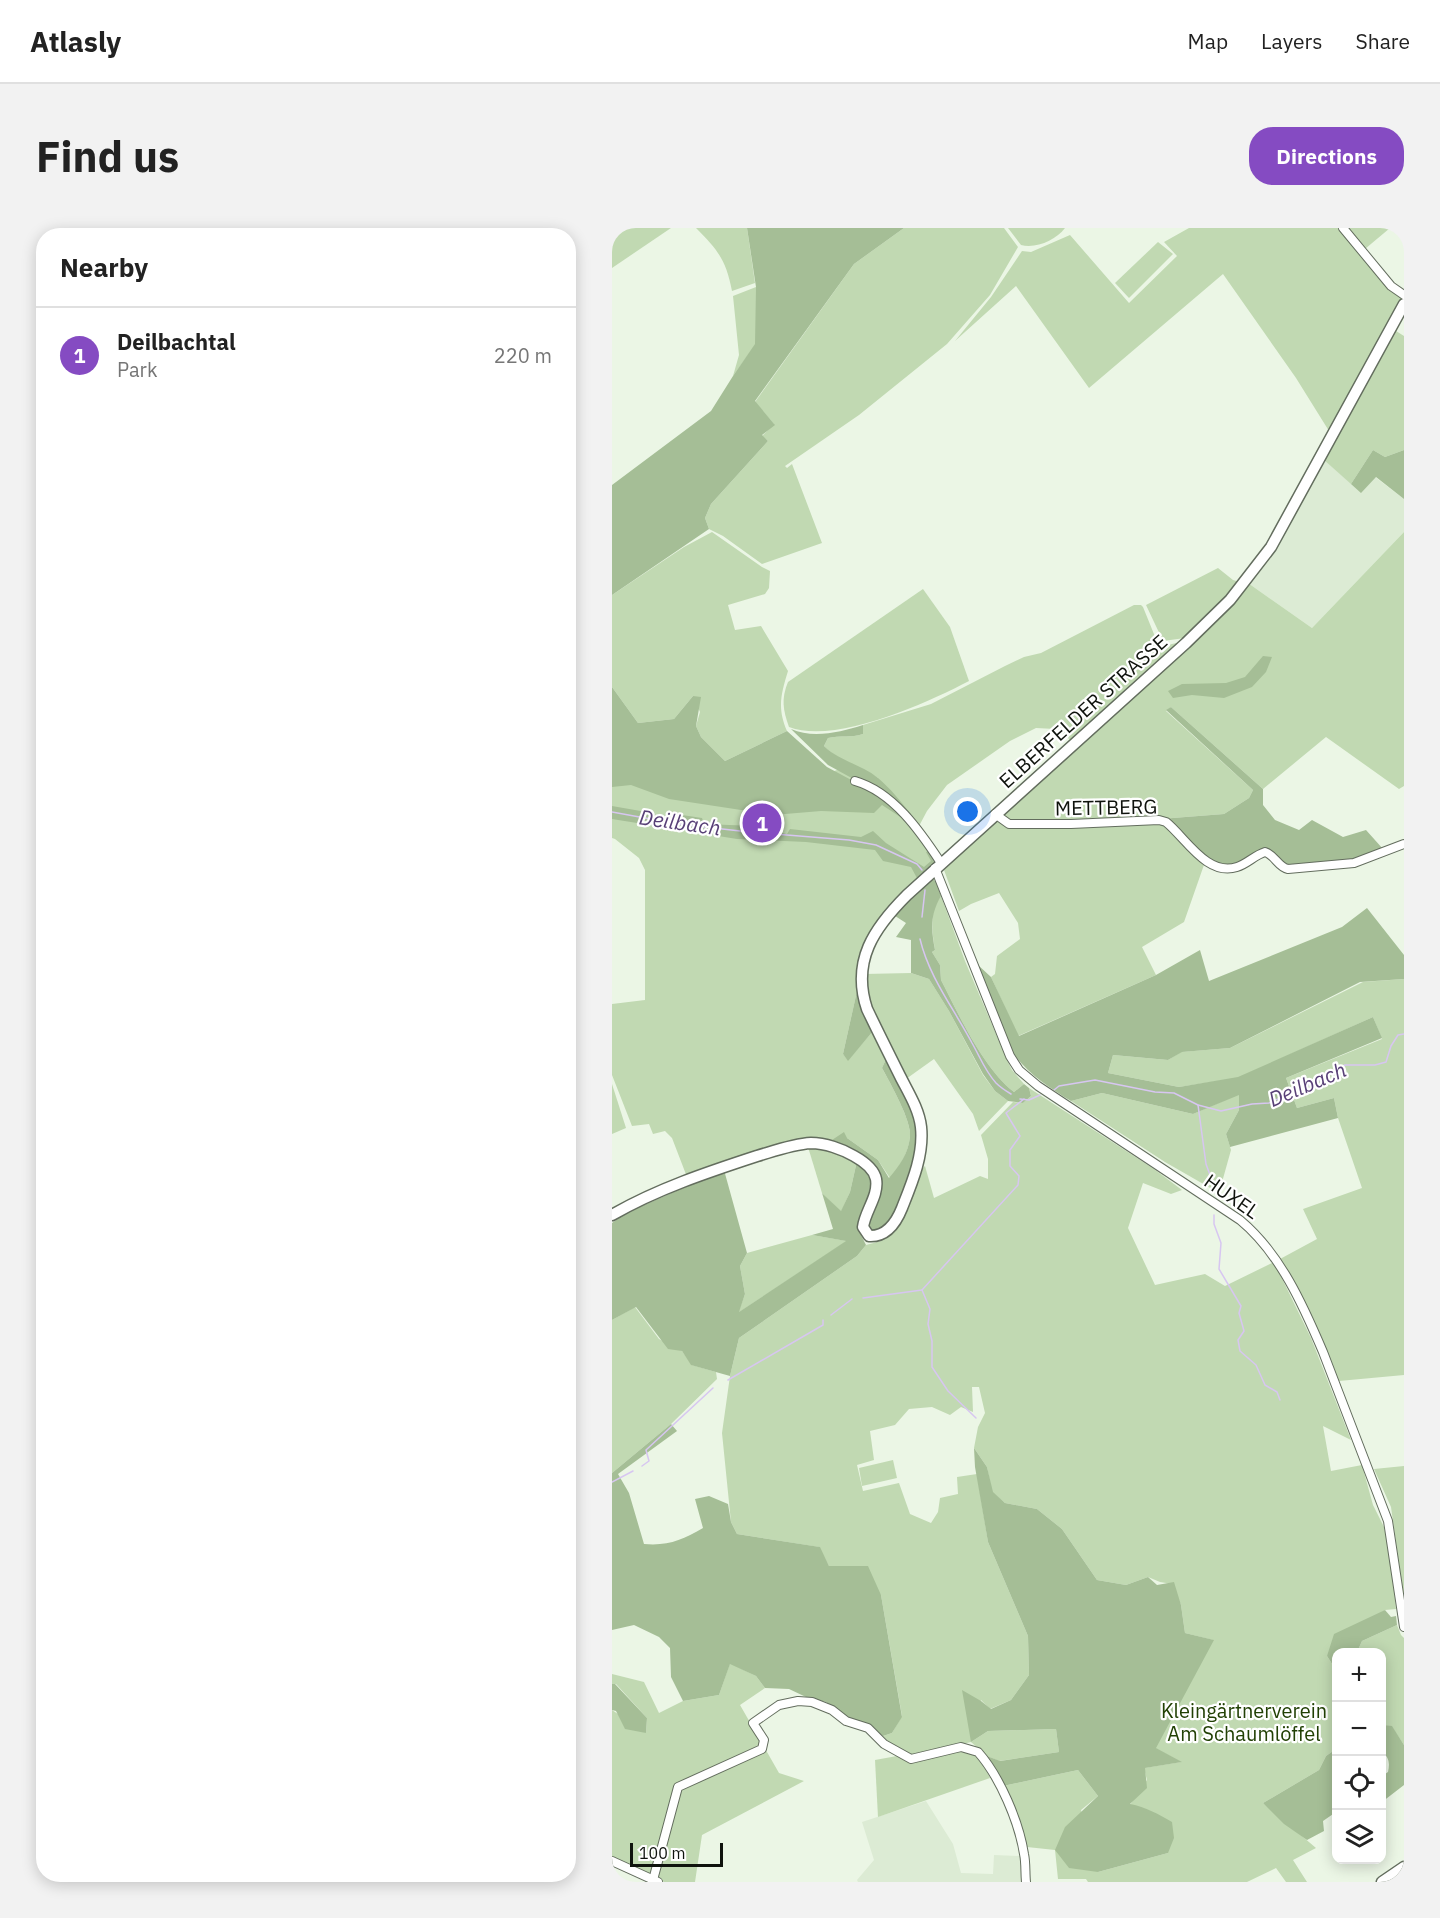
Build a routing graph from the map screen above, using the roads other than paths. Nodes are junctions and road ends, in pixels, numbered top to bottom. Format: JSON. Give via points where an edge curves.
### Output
{"nodes":[{"id":1,"x":1343,"y":228,"type":"edge"},
{"id":2,"x":1404,"y":295,"type":"edge"},
{"id":3,"x":1404,"y":304,"type":"edge"},
{"id":4,"x":855,"y":781,"type":"dead end"},
{"id":5,"x":995,"y":814,"type":"junction"},
{"id":6,"x":1404,"y":844,"type":"edge"},
{"id":7,"x":938,"y":865,"type":"junction"},
{"id":8,"x":612,"y":1215,"type":"edge"},
{"id":9,"x":1404,"y":1627,"type":"edge"},
{"id":10,"x":612,"y":1861,"type":"edge"},
{"id":11,"x":1404,"y":1867,"type":"edge"},
{"id":12,"x":656,"y":1881,"type":"edge"},
{"id":13,"x":1026,"y":1882,"type":"edge"},
{"id":14,"x":1382,"y":1882,"type":"edge"}],
"edges":[{"from":1,"to":2,"type":"street","via":[[1391,286]]},
{"from":3,"to":5,"type":"main road","name":"ELBERFELDER STRASSE","via":[[1271,547],[1245,582],[1186,643]]},
{"from":4,"to":7,"type":"street","name":"HUXEL","via":[[887,799],[920,831]]},
{"from":5,"to":6,"type":"street","name":"METTBERG","via":[[1009,824],[1159,820],[1166,822],[1195,854],[1229,869],[1265,852],[1288,869],[1349,864]]},
{"from":5,"to":7,"type":"main road","name":"ELBERFELDER STRASSE"},
{"from":7,"to":8,"type":"main road","name":"ELBERFELDER STRASSE","via":[[880,924],[862,962],[861,988],[867,1010],[921,1124],[916,1169],[900,1213],[890,1228],[883,1234],[869,1236],[863,1227],[876,1187],[868,1166],[845,1152],[811,1143],[724,1167]]},
{"from":7,"to":9,"type":"street","name":"HUXEL","via":[[1010,1056],[1019,1070],[1240,1220],[1256,1232],[1274,1256],[1323,1352],[1388,1521]]},
{"from":10,"to":12,"type":"street"},
{"from":11,"to":14,"type":"main road"},
{"from":12,"to":13,"type":"street","via":[[678,1787],[762,1749],[764,1740],[753,1723],[779,1705],[798,1701],[812,1702],[868,1728],[884,1744],[911,1759],[950,1748],[976,1750],[999,1784],[1018,1831],[1025,1856]]}]}
